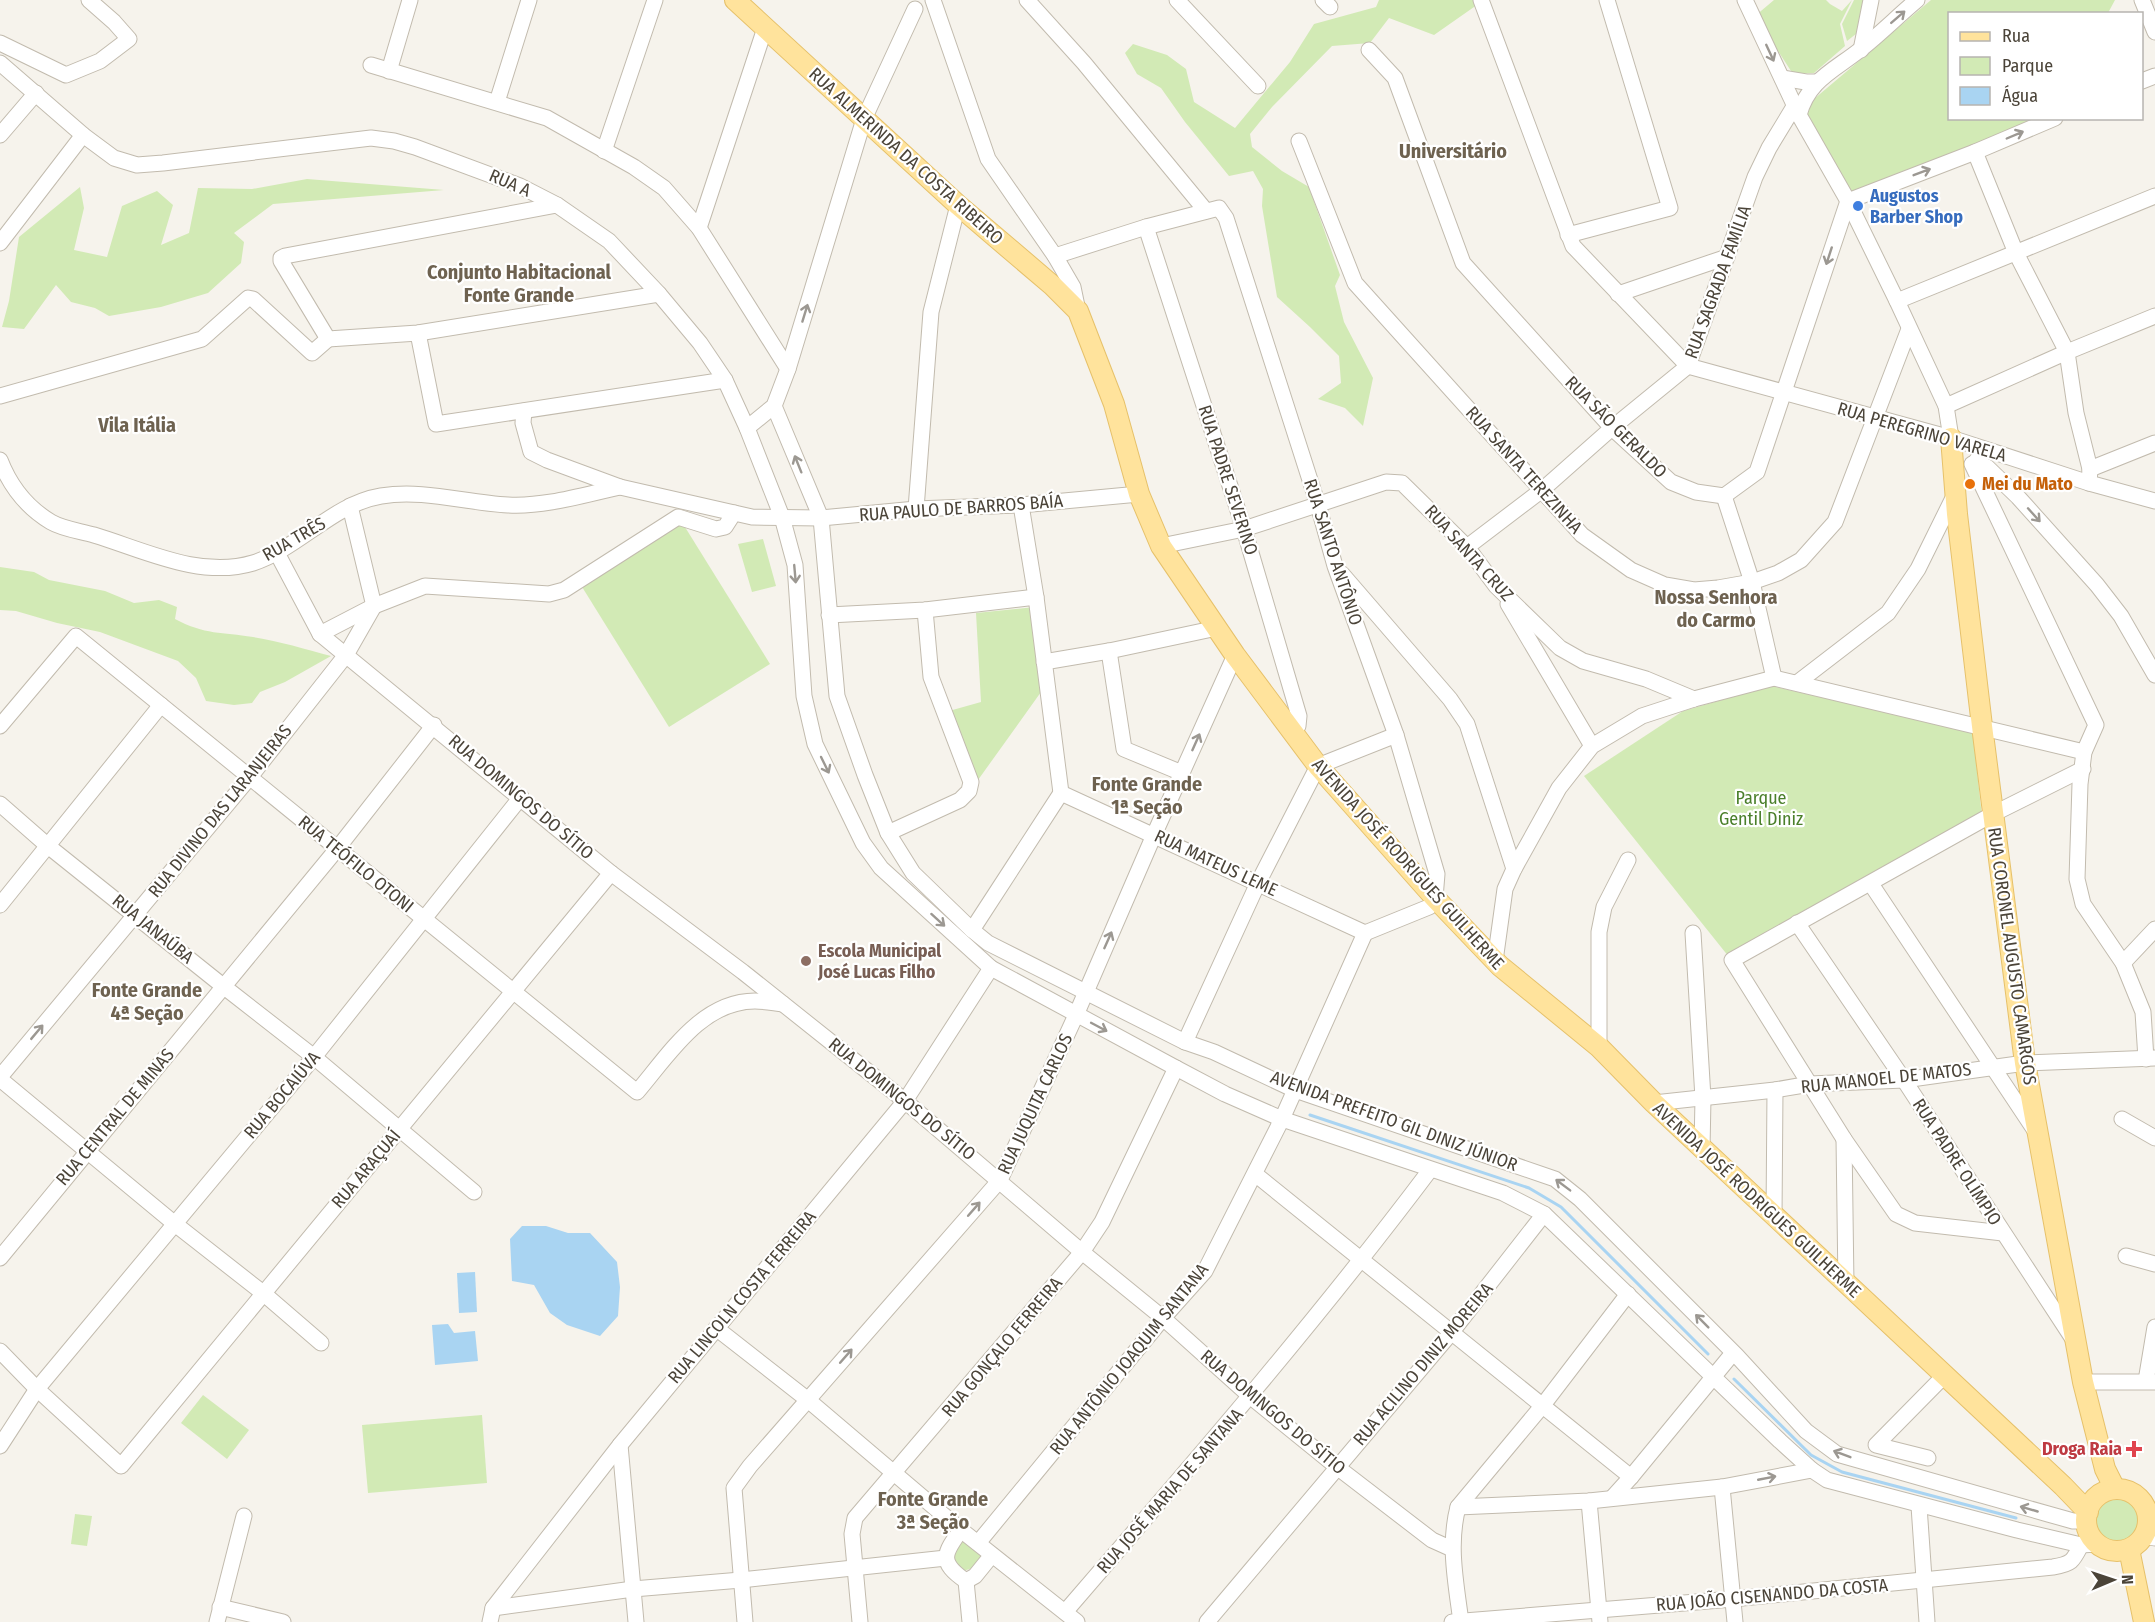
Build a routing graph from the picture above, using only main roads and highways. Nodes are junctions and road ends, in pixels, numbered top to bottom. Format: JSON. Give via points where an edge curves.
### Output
{"nodes":[{"id":1,"x":735,"y":0,"type":"edge"},
{"id":2,"x":1078,"y":311,"type":"joint"},
{"id":3,"x":1968,"y":455,"type":"road end"},
{"id":4,"x":2097,"y":1502,"type":"junction"},
{"id":5,"x":2151,"y":1514,"type":"edge"},
{"id":6,"x":2150,"y":1537,"type":"edge"},
{"id":7,"x":2123,"y":1550,"type":"junction"},
{"id":8,"x":2131,"y":1622,"type":"edge"},
{"id":9,"x":2144,"y":1622,"type":"edge"}],
"edges":[{"from":1,"to":2,"type":"main road","name":"RUA ALMERINDA DA COSTA RIBEIRO"},
{"from":2,"to":4,"type":"main road","name":"AVENIDA JOSÉ RODRIGUES GUILHERME","via":[[1114,404],[1139,494],[1161,546],[1235,655],[1318,766],[1495,961],[1599,1047],[1702,1149],[2063,1486]]},
{"from":3,"to":4,"type":"main road","name":"RUA CORONEL AUGUSTO CAMARGOS","via":[[1955,493],[1982,726],[2025,1063],[2075,1342],[2105,1469]]},
{"from":4,"to":5,"type":"main road","via":[[2131,1492]]},
{"from":4,"to":7,"type":"main road","via":[[2088,1532],[2089,1545]]},
{"from":5,"to":6,"type":"main road"},
{"from":6,"to":7,"type":"main road"},
{"from":7,"to":8,"type":"main road"},
{"from":7,"to":9,"type":"main road"}]}
